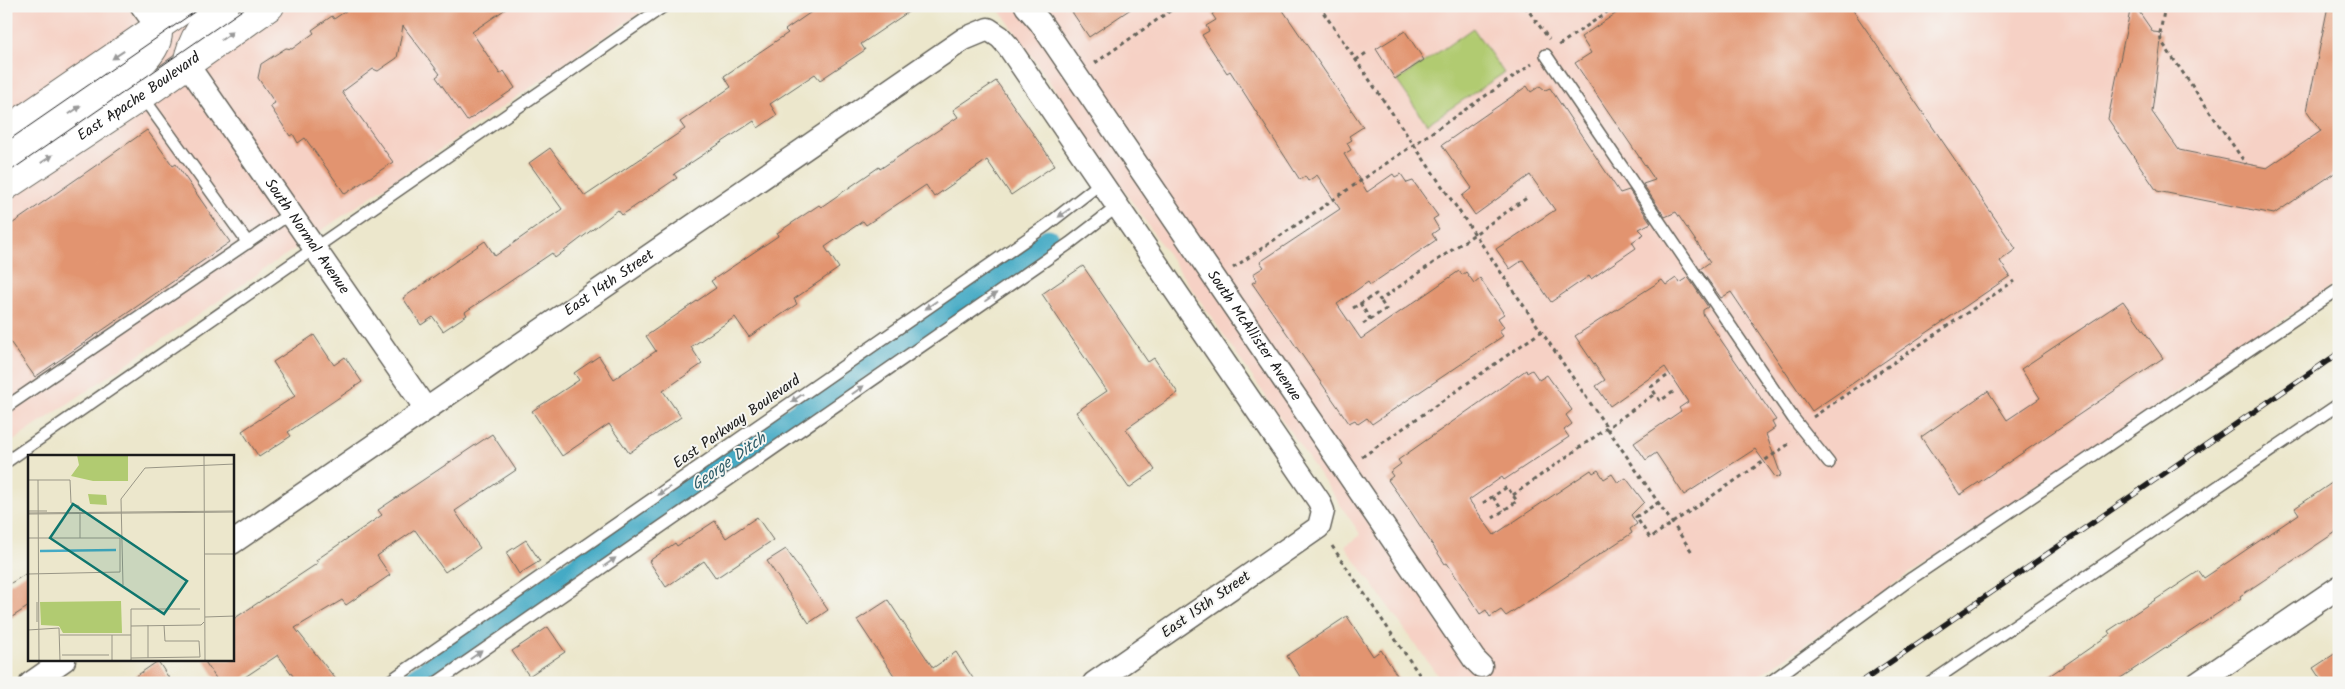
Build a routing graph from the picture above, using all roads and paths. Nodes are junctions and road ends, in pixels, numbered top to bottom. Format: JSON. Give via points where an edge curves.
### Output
{"nodes":[{"id":1,"x":142,"y":6,"type":"edge"},
{"id":2,"x":188,"y":6,"type":"edge"},
{"id":3,"x":225,"y":6,"type":"edge"},
{"id":4,"x":270,"y":6,"type":"edge"},
{"id":5,"x":664,"y":6,"type":"edge"},
{"id":6,"x":1026,"y":6,"type":"edge"},
{"id":7,"x":1177,"y":6,"type":"edge"},
{"id":8,"x":1319,"y":6,"type":"edge"},
{"id":9,"x":1616,"y":6,"type":"edge"},
{"id":10,"x":2130,"y":6,"type":"edge"},
{"id":11,"x":2165,"y":6,"type":"edge"},
{"id":12,"x":2134,"y":12,"type":"dead end"},
{"id":13,"x":158,"y":28,"type":"junction"},
{"id":14,"x":1368,"y":52,"type":"dead end"},
{"id":15,"x":1546,"y":55,"type":"junction"},
{"id":16,"x":1356,"y":60,"type":"junction"},
{"id":17,"x":187,"y":64,"type":"junction"},
{"id":18,"x":1093,"y":65,"type":"dead end"},
{"id":19,"x":142,"y":96,"type":"junction"},
{"id":20,"x":6,"y":131,"type":"edge"},
{"id":21,"x":1415,"y":145,"type":"junction"},
{"id":22,"x":6,"y":157,"type":"edge"},
{"id":23,"x":2246,"y":164,"type":"dead end"},
{"id":24,"x":1102,"y":182,"type":"junction"},
{"id":25,"x":6,"y":186,"type":"edge"},
{"id":26,"x":1528,"y":197,"type":"dead end"},
{"id":27,"x":1118,"y":206,"type":"junction"},
{"id":28,"x":292,"y":213,"type":"junction"},
{"id":29,"x":1475,"y":234,"type":"junction"},
{"id":30,"x":248,"y":243,"type":"junction"},
{"id":31,"x":316,"y":248,"type":"junction"},
{"id":32,"x":1231,"y":270,"type":"dead end"},
{"id":33,"x":2014,"y":281,"type":"dead end"},
{"id":34,"x":2339,"y":289,"type":"edge"},
{"id":35,"x":1380,"y":300,"type":"junction"},
{"id":36,"x":1360,"y":304,"type":"junction"},
{"id":37,"x":1353,"y":308,"type":"dead end"},
{"id":38,"x":1370,"y":318,"type":"junction"},
{"id":39,"x":1363,"y":324,"type":"dead end"},
{"id":40,"x":1542,"y":331,"type":"junction"},
{"id":41,"x":1667,"y":376,"type":"dead end"},
{"id":42,"x":1676,"y":390,"type":"dead end"},
{"id":43,"x":1656,"y":393,"type":"junction"},
{"id":44,"x":2339,"y":404,"type":"edge"},
{"id":45,"x":6,"y":407,"type":"edge"},
{"id":46,"x":426,"y":409,"type":"junction"},
{"id":47,"x":1608,"y":428,"type":"junction"},
{"id":48,"x":1802,"y":430,"type":"junction"},
{"id":49,"x":1359,"y":458,"type":"dead end"},
{"id":50,"x":6,"y":462,"type":"edge"},
{"id":51,"x":1829,"y":463,"type":"dead end"},
{"id":52,"x":1513,"y":495,"type":"junction"},
{"id":53,"x":1493,"y":497,"type":"junction"},
{"id":54,"x":1659,"y":502,"type":"junction"},
{"id":55,"x":1483,"y":503,"type":"dead end"},
{"id":56,"x":1503,"y":511,"type":"junction"},
{"id":57,"x":1493,"y":518,"type":"dead end"},
{"id":58,"x":1673,"y":523,"type":"junction"},
{"id":59,"x":1319,"y":527,"type":"junction"},
{"id":60,"x":234,"y":542,"type":"edge"},
{"id":61,"x":1692,"y":552,"type":"dead end"},
{"id":62,"x":2339,"y":587,"type":"edge"},
{"id":63,"x":61,"y":662,"type":"edge"},
{"id":64,"x":1481,"y":666,"type":"dead end"},
{"id":65,"x":31,"y":683,"type":"edge"},
{"id":66,"x":386,"y":683,"type":"edge"},
{"id":67,"x":436,"y":683,"type":"edge"},
{"id":68,"x":1094,"y":683,"type":"edge"},
{"id":69,"x":1426,"y":683,"type":"edge"},
{"id":70,"x":1769,"y":683,"type":"edge"},
{"id":71,"x":1930,"y":683,"type":"edge"},
{"id":72,"x":2198,"y":683,"type":"edge"}],
"edges":[{"from":1,"to":13,"type":"street"},
{"from":2,"to":13,"type":"main road"},
{"from":3,"to":17,"type":"main road","via":[[197,32]]},
{"from":17,"to":4,"type":"main road","name":"East Apache Boulevard","one_way":true},
{"from":5,"to":31,"type":"lane"},
{"from":6,"to":64,"type":"street","name":"South McAllister Avenue"},
{"from":7,"to":18,"type":"path"},
{"from":8,"to":16,"type":"path"},
{"from":9,"to":15,"type":"path"},
{"from":10,"to":12,"type":"path"},
{"from":11,"to":23,"type":"path","via":[[2161,41]]},
{"from":13,"to":20,"type":"main road","one_way":true},
{"from":22,"to":13,"type":"main road","one_way":true,"via":[[139,66],[153,51],[159,37]]},
{"from":14,"to":16,"type":"path"},
{"from":15,"to":21,"type":"path"},
{"from":15,"to":48,"type":"lane"},
{"from":16,"to":21,"type":"path"},
{"from":17,"to":19,"type":"main road","name":"East Apache Boulevard"},
{"from":17,"to":28,"type":"street","name":"South Normal Avenue"},
{"from":25,"to":19,"type":"main road","name":"East Apache Boulevard","one_way":true},
{"from":19,"to":30,"type":"lane"},
{"from":21,"to":29,"type":"path"},
{"from":21,"to":32,"type":"path"},
{"from":24,"to":27,"type":"street"},
{"from":24,"to":46,"type":"street","name":"East 14th Street","via":[[1008,46],[988,28],[964,39]]},
{"from":24,"to":66,"type":"lane","name":"East Parkway Boulevard","one_way":true,"via":[[1047,225]]},
{"from":26,"to":29,"type":"path"},
{"from":27,"to":59,"type":"street","via":[[1319,502],[1323,512]]},
{"from":67,"to":27,"type":"lane","one_way":true},
{"from":28,"to":30,"type":"lane"},
{"from":28,"to":31,"type":"street","name":"South Normal Avenue"},
{"from":29,"to":35,"type":"path"},
{"from":29,"to":40,"type":"path"},
{"from":30,"to":45,"type":"lane"},
{"from":31,"to":46,"type":"street","name":"South Normal Avenue"},
{"from":31,"to":50,"type":"lane"},
{"from":33,"to":48,"type":"path","via":[[1810,419]]},
{"from":34,"to":70,"type":"lane","via":[[1920,572]]},
{"from":35,"to":36,"type":"path","via":[[1376,294]]},
{"from":35,"to":38,"type":"path","via":[[1386,309]]},
{"from":36,"to":37,"type":"path"},
{"from":36,"to":38,"type":"path"},
{"from":38,"to":39,"type":"path"},
{"from":40,"to":47,"type":"path"},
{"from":40,"to":49,"type":"path"},
{"from":41,"to":43,"type":"path","via":[[1651,387]]},
{"from":42,"to":43,"type":"path","via":[[1660,401]]},
{"from":43,"to":47,"type":"path"},
{"from":44,"to":71,"type":"lane"},
{"from":46,"to":60,"type":"street","name":"East 14th Street"},
{"from":47,"to":52,"type":"path"},
{"from":47,"to":54,"type":"path"},
{"from":48,"to":51,"type":"lane"},
{"from":48,"to":58,"type":"path","via":[[1794,441]]},
{"from":52,"to":53,"type":"path","via":[[1507,487]]},
{"from":52,"to":56,"type":"path","via":[[1517,501]]},
{"from":53,"to":55,"type":"path"},
{"from":53,"to":56,"type":"path"},
{"from":54,"to":58,"type":"path"},
{"from":54,"to":58,"type":"path","via":[[1636,518],[1650,538]]},
{"from":56,"to":57,"type":"path"},
{"from":58,"to":61,"type":"path"},
{"from":59,"to":68,"type":"street","name":"East 15th Street"},
{"from":59,"to":69,"type":"path"},
{"from":62,"to":72,"type":"street"},
{"from":63,"to":65,"type":"street"}]}
